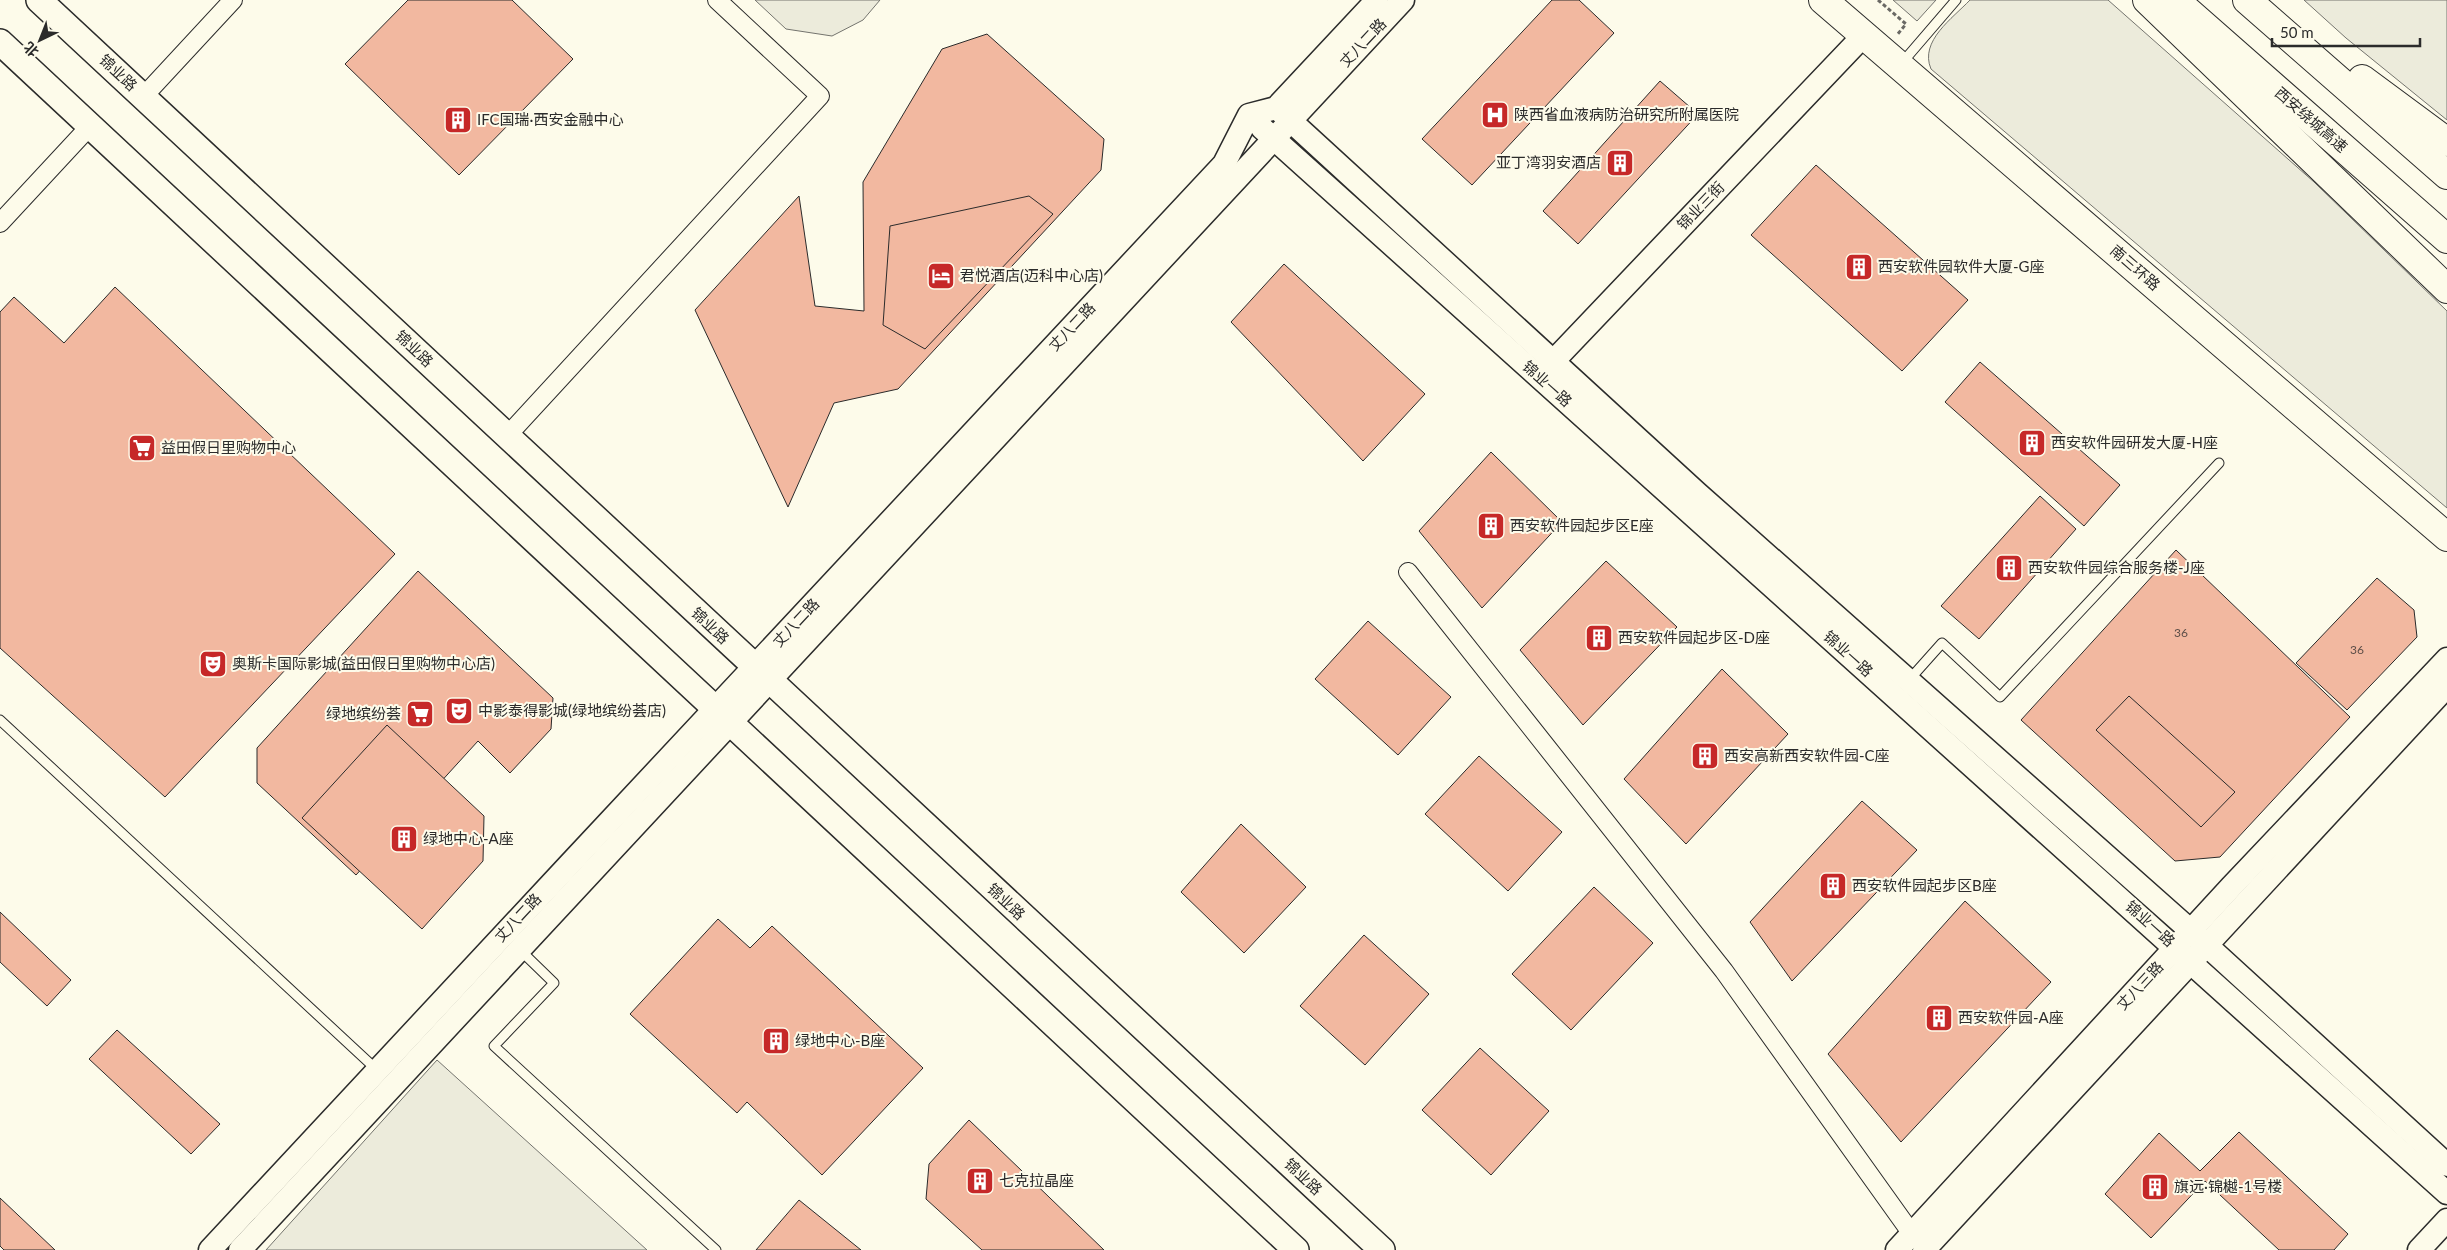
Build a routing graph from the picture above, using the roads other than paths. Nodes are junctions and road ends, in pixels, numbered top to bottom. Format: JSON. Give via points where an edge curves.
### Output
{"nodes":[{"id":1,"x":39,"y":0,"type":"edge"},
{"id":2,"x":233,"y":0,"type":"edge"},
{"id":3,"x":716,"y":0,"type":"edge"},
{"id":4,"x":1377,"y":0,"type":"edge"},
{"id":5,"x":1403,"y":0,"type":"edge"},
{"id":6,"x":1823,"y":0,"type":"edge"},
{"id":7,"x":1956,"y":0,"type":"edge"},
{"id":8,"x":2147,"y":0,"type":"edge"},
{"id":9,"x":2175,"y":0,"type":"edge"},
{"id":10,"x":2247,"y":0,"type":"edge"},
{"id":11,"x":2257,"y":0,"type":"edge"},
{"id":12,"x":0,"y":42,"type":"edge"},
{"id":13,"x":1882,"y":51,"type":"junction"},
{"id":14,"x":143,"y":97,"type":"junction"},
{"id":15,"x":1283,"y":114,"type":"junction"},
{"id":16,"x":1249,"y":115,"type":"junction"},
{"id":17,"x":90,"y":126,"type":"junction"},
{"id":18,"x":1273,"y":139,"type":"junction"},
{"id":19,"x":2447,"y":142,"type":"edge"},
{"id":20,"x":2447,"y":175,"type":"edge"},
{"id":21,"x":0,"y":223,"type":"edge"},
{"id":22,"x":2447,"y":238,"type":"edge"},
{"id":23,"x":2447,"y":289,"type":"edge"},
{"id":24,"x":1546,"y":368,"type":"junction"},
{"id":25,"x":507,"y":436,"type":"junction"},
{"id":26,"x":2219,"y":464,"type":"dead end"},
{"id":27,"x":2447,"y":537,"type":"edge"},
{"id":28,"x":1408,"y":572,"type":"dead end"},
{"id":29,"x":2447,"y":659,"type":"edge"},
{"id":30,"x":762,"y":674,"type":"junction"},
{"id":31,"x":1908,"y":680,"type":"junction"},
{"id":32,"x":2447,"y":686,"type":"edge"},
{"id":33,"x":722,"y":716,"type":"junction"},
{"id":34,"x":0,"y":720,"type":"edge"},
{"id":35,"x":2191,"y":946,"type":"junction"},
{"id":36,"x":519,"y":949,"type":"junction"},
{"id":37,"x":377,"y":1070,"type":"junction"},
{"id":38,"x":2447,"y":1165,"type":"edge"},
{"id":39,"x":2447,"y":1193,"type":"edge"},
{"id":40,"x":2447,"y":1220,"type":"edge"},
{"id":41,"x":1918,"y":1242,"type":"edge"},
{"id":42,"x":210,"y":1250,"type":"edge"},
{"id":43,"x":240,"y":1250,"type":"edge"},
{"id":44,"x":716,"y":1250,"type":"edge"},
{"id":45,"x":1296,"y":1250,"type":"edge"},
{"id":46,"x":1382,"y":1250,"type":"edge"},
{"id":47,"x":1897,"y":1250,"type":"edge"},
{"id":48,"x":2419,"y":1250,"type":"edge"}],
"edges":[{"from":1,"to":14,"type":"main road","name":"锦业路"},
{"from":2,"to":14,"type":"street"},
{"from":3,"to":25,"type":"street","via":[[820,96]]},
{"from":4,"to":15,"type":"street","name":"丈八二路"},
{"from":5,"to":15,"type":"street","name":"丈八二路"},
{"from":6,"to":13,"type":"highway","name":"南三环路"},
{"from":7,"to":13,"type":"lane"},
{"from":8,"to":23,"type":"highway"},
{"from":9,"to":22,"type":"highway","name":"西安绕城高速"},
{"from":10,"to":20,"type":"highway"},
{"from":11,"to":19,"type":"highway"},
{"from":12,"to":17,"type":"main road"},
{"from":13,"to":24,"type":"street","name":"锦业三街"},
{"from":13,"to":27,"type":"highway","name":"南三环路"},
{"from":14,"to":25,"type":"main road","name":"锦业路"},
{"from":15,"to":16,"type":"street"},
{"from":15,"to":18,"type":"street","name":"丈八二路"},
{"from":15,"to":24,"type":"street","name":"锦业一路"},
{"from":16,"to":18,"type":"street","name":"锦业一路"},
{"from":16,"to":30,"type":"street","name":"丈八二路","via":[[1224,164]]},
{"from":17,"to":21,"type":"street"},
{"from":17,"to":33,"type":"main road"},
{"from":18,"to":24,"type":"street","name":"锦业一路"},
{"from":18,"to":30,"type":"street","name":"丈八二路"},
{"from":24,"to":31,"type":"street","name":"锦业一路","via":[[1697,493]]},
{"from":24,"to":35,"type":"street","name":"锦业一路"},
{"from":25,"to":30,"type":"main road","name":"锦业路"},
{"from":26,"to":31,"type":"lane","via":[[2000,697],[1942,643]]},
{"from":28,"to":41,"type":"street","via":[[1724,971]]},
{"from":29,"to":35,"type":"street","name":"丈八三路"},
{"from":30,"to":33,"type":"street","name":"丈八二路"},
{"from":30,"to":46,"type":"main road","name":"锦业路"},
{"from":31,"to":35,"type":"street","name":"锦业一路"},
{"from":32,"to":35,"type":"street","name":"丈八三路"},
{"from":33,"to":36,"type":"street","name":"丈八二路"},
{"from":33,"to":37,"type":"street","name":"丈八二路"},
{"from":33,"to":45,"type":"main road"},
{"from":34,"to":37,"type":"lane"},
{"from":35,"to":38,"type":"street","name":"锦业一路"},
{"from":35,"to":39,"type":"street","name":"锦业一路"},
{"from":35,"to":41,"type":"street","name":"丈八三路"},
{"from":36,"to":43,"type":"street","name":"丈八二路"},
{"from":36,"to":44,"type":"lane","via":[[554,983],[494,1046]]},
{"from":37,"to":42,"type":"street","name":"丈八二路"},
{"from":40,"to":48,"type":"street"},
{"from":41,"to":47,"type":"street","name":"丈八三路"}]}
